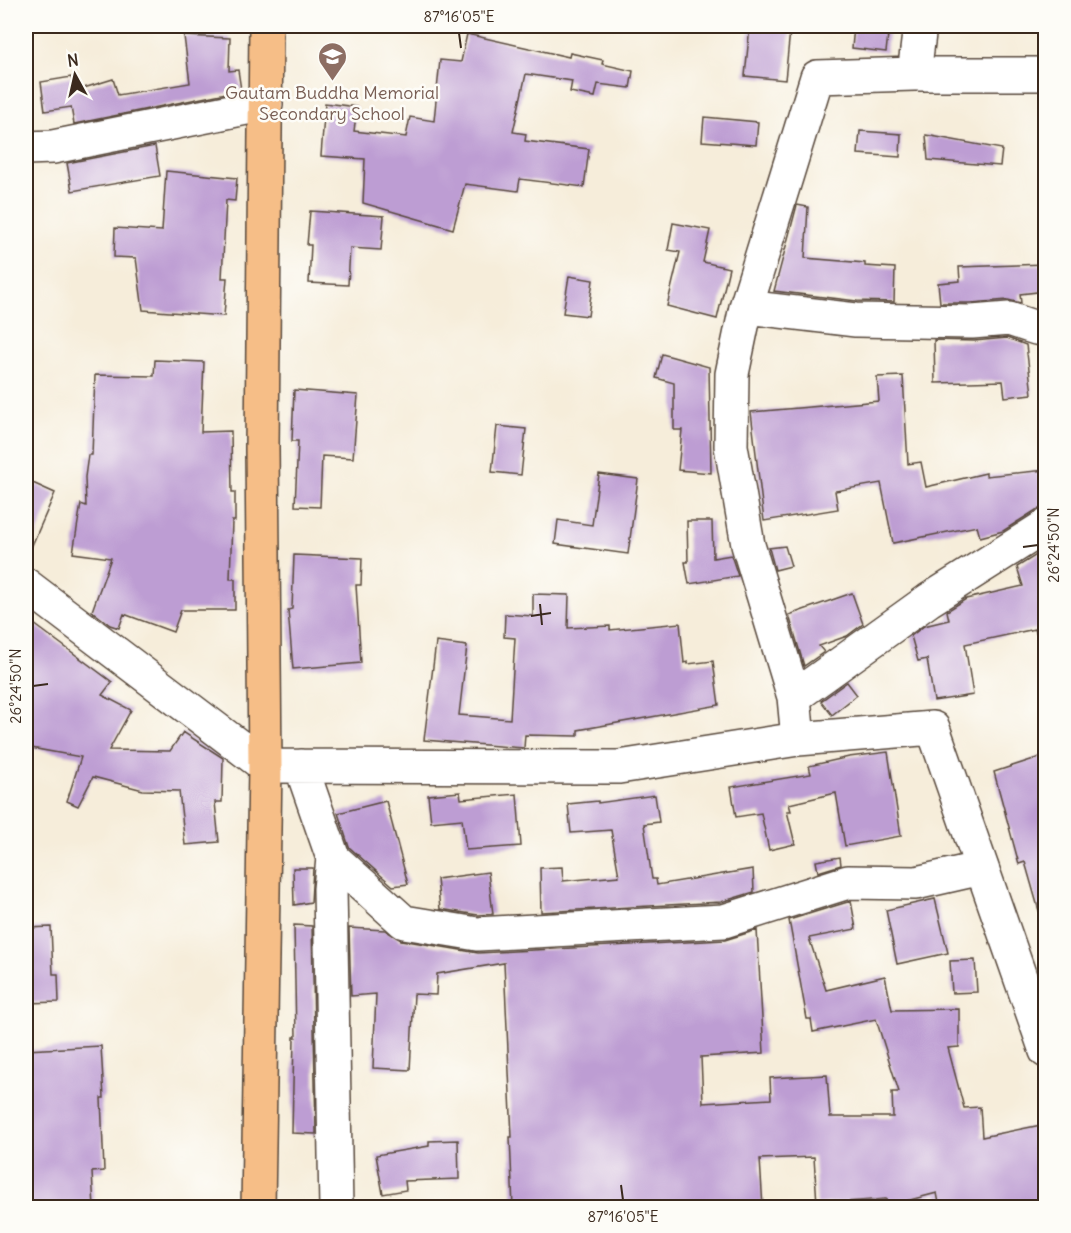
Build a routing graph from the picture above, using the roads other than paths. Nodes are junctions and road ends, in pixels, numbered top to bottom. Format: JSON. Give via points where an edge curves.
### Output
{"nodes":[{"id":1,"x":266,"y":26,"type":"edge"},
{"id":2,"x":920,"y":26,"type":"edge"},
{"id":3,"x":914,"y":74,"type":"junction"},
{"id":4,"x":1046,"y":74,"type":"edge"},
{"id":5,"x":266,"y":104,"type":"junction"},
{"id":6,"x":26,"y":148,"type":"edge"},
{"id":7,"x":747,"y":307,"type":"junction"},
{"id":8,"x":1046,"y":329,"type":"edge"},
{"id":9,"x":1046,"y":526,"type":"edge"},
{"id":10,"x":26,"y":585,"type":"edge"},
{"id":11,"x":794,"y":697,"type":"junction"},
{"id":12,"x":798,"y":739,"type":"junction"},
{"id":13,"x":265,"y":766,"type":"junction"},
{"id":14,"x":301,"y":766,"type":"junction"},
{"id":15,"x":333,"y":858,"type":"junction"},
{"id":16,"x":982,"y":868,"type":"junction"},
{"id":17,"x":1046,"y":1051,"type":"edge"},
{"id":18,"x":258,"y":1208,"type":"edge"},
{"id":19,"x":336,"y":1208,"type":"edge"}],
"edges":[{"from":1,"to":5,"type":"main road"},
{"from":2,"to":3,"type":"street"},
{"from":3,"to":4,"type":"street"},
{"from":3,"to":7,"type":"street","via":[[817,77]]},
{"from":5,"to":6,"type":"street","via":[[53,147]]},
{"from":5,"to":13,"type":"main road","via":[[262,449]]},
{"from":7,"to":8,"type":"street","via":[[856,320],[972,322],[1009,318]]},
{"from":7,"to":11,"type":"street","via":[[732,374],[731,446],[748,545]]},
{"from":9,"to":11,"type":"street","via":[[929,600]]},
{"from":10,"to":13,"type":"street"},
{"from":11,"to":12,"type":"street"},
{"from":12,"to":14,"type":"street","via":[[619,767]]},
{"from":12,"to":16,"type":"street","via":[[933,728]]},
{"from":13,"to":14,"type":"street"},
{"from":13,"to":18,"type":"main road"},
{"from":14,"to":15,"type":"street"},
{"from":15,"to":16,"type":"street","via":[[404,922],[477,934],[724,921],[848,882],[916,883]]},
{"from":15,"to":19,"type":"street","via":[[330,890]]},
{"from":16,"to":17,"type":"street"}]}
